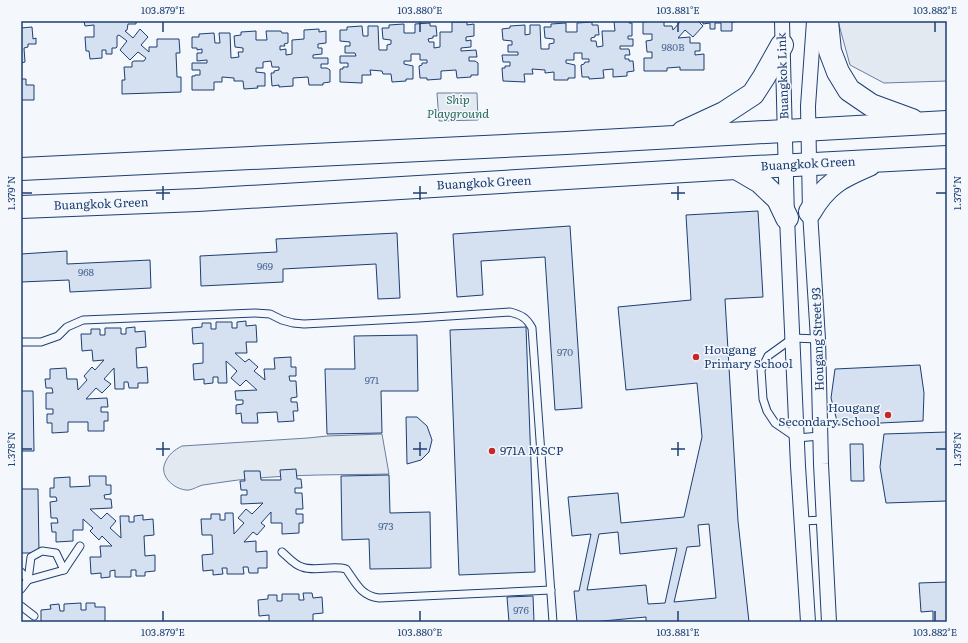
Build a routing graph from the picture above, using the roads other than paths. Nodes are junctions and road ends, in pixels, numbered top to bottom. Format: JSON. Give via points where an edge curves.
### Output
{"nodes":[{"id":1,"x":782,"y":21,"type":"edge"},
{"id":2,"x":814,"y":21,"type":"edge"},
{"id":3,"x":827,"y":21,"type":"edge"},
{"id":4,"x":782,"y":45,"type":"junction"},
{"id":5,"x":947,"y":122,"type":"edge"},
{"id":6,"x":919,"y":123,"type":"junction"},
{"id":7,"x":809,"y":129,"type":"junction"},
{"id":8,"x":785,"y":130,"type":"junction"},
{"id":9,"x":673,"y":136,"type":"junction"},
{"id":10,"x":947,"y":157,"type":"edge"},
{"id":11,"x":880,"y":161,"type":"junction"},
{"id":12,"x":809,"y":164,"type":"junction"},
{"id":13,"x":786,"y":165,"type":"junction"},
{"id":14,"x":736,"y":168,"type":"junction"},
{"id":15,"x":21,"y":169,"type":"edge"},
{"id":16,"x":21,"y":207,"type":"edge"},
{"id":17,"x":810,"y":212,"type":"junction"},
{"id":18,"x":788,"y":218,"type":"junction"},
{"id":19,"x":793,"y":338,"type":"junction"},
{"id":20,"x":818,"y":339,"type":"junction"},
{"id":21,"x":21,"y":342,"type":"edge"},
{"id":22,"x":820,"y":436,"type":"junction"},
{"id":23,"x":797,"y":438,"type":"junction"},
{"id":24,"x":824,"y":520,"type":"junction"},
{"id":25,"x":802,"y":521,"type":"junction"},
{"id":26,"x":80,"y":546,"type":"dead end"},
{"id":27,"x":282,"y":552,"type":"dead end"},
{"id":28,"x":64,"y":570,"type":"junction"},
{"id":29,"x":21,"y":572,"type":"edge"},
{"id":30,"x":28,"y":580,"type":"junction"},
{"id":31,"x":21,"y":589,"type":"edge"},
{"id":32,"x":551,"y":590,"type":"junction"},
{"id":33,"x":21,"y":606,"type":"edge"},
{"id":34,"x":34,"y":616,"type":"dead end"},
{"id":35,"x":554,"y":622,"type":"edge"},
{"id":36,"x":808,"y":622,"type":"edge"},
{"id":37,"x":830,"y":622,"type":"edge"}],
"edges":[{"from":1,"to":4,"type":"street","name":"Buangkok Link"},
{"from":2,"to":7,"type":"street","name":"Buangkok Link","via":[[808,106]]},
{"from":3,"to":6,"type":"main road","via":[[830,51],[838,72],[849,90],[871,105]]},
{"from":4,"to":8,"type":"street","name":"Buangkok Link"},
{"from":4,"to":9,"type":"main road","via":[[754,94],[724,113]]},
{"from":5,"to":6,"type":"main road"},
{"from":6,"to":7,"type":"main road"},
{"from":7,"to":8,"type":"main road"},
{"from":7,"to":12,"type":"street","name":"Hougang Street 93"},
{"from":8,"to":9,"type":"main road"},
{"from":8,"to":13,"type":"street","name":"Hougang Street 93"},
{"from":9,"to":15,"type":"main road"},
{"from":10,"to":11,"type":"main road","name":"Buangkok Green"},
{"from":11,"to":12,"type":"main road","name":"Buangkok Green"},
{"from":11,"to":17,"type":"main road","via":[[831,185],[819,197]]},
{"from":12,"to":13,"type":"main road","name":"Buangkok Green"},
{"from":12,"to":17,"type":"street","name":"Hougang Street 93"},
{"from":13,"to":14,"type":"main road","name":"Buangkok Green"},
{"from":13,"to":18,"type":"street","name":"Hougang Street 93"},
{"from":14,"to":16,"type":"main road","name":"Buangkok Green","via":[[206,200]]},
{"from":14,"to":18,"type":"main road","via":[[760,182],[778,199]]},
{"from":17,"to":20,"type":"street","name":"Hougang Street 93"},
{"from":18,"to":19,"type":"street","name":"Hougang Street 93"},
{"from":19,"to":20,"type":"lane"},
{"from":19,"to":23,"type":"street","name":"Hougang Street 93"},
{"from":19,"to":23,"type":"lane","via":[[768,356],[761,370],[762,399],[775,423]]},
{"from":20,"to":22,"type":"street","name":"Hougang Street 93"},
{"from":21,"to":32,"type":"lane","via":[[41,342],[58,336],[67,327],[83,320],[255,313],[270,314],[282,320],[304,324],[510,312],[521,315],[532,328]]},
{"from":22,"to":23,"type":"lane"},
{"from":22,"to":24,"type":"street","name":"Hougang Street 93"},
{"from":23,"to":25,"type":"street","name":"Hougang Street 93"},
{"from":24,"to":25,"type":"lane"},
{"from":24,"to":37,"type":"street","name":"Hougang Street 93"},
{"from":25,"to":36,"type":"street","name":"Hougang Street 93"},
{"from":26,"to":28,"type":"lane"},
{"from":27,"to":32,"type":"lane","via":[[303,568],[336,567],[346,570],[361,591],[372,598]]},
{"from":28,"to":30,"type":"lane"},
{"from":28,"to":30,"type":"lane","via":[[56,553],[42,550],[31,557]]},
{"from":29,"to":30,"type":"lane"},
{"from":30,"to":31,"type":"lane"},
{"from":32,"to":35,"type":"lane"},
{"from":33,"to":34,"type":"lane"}]}
